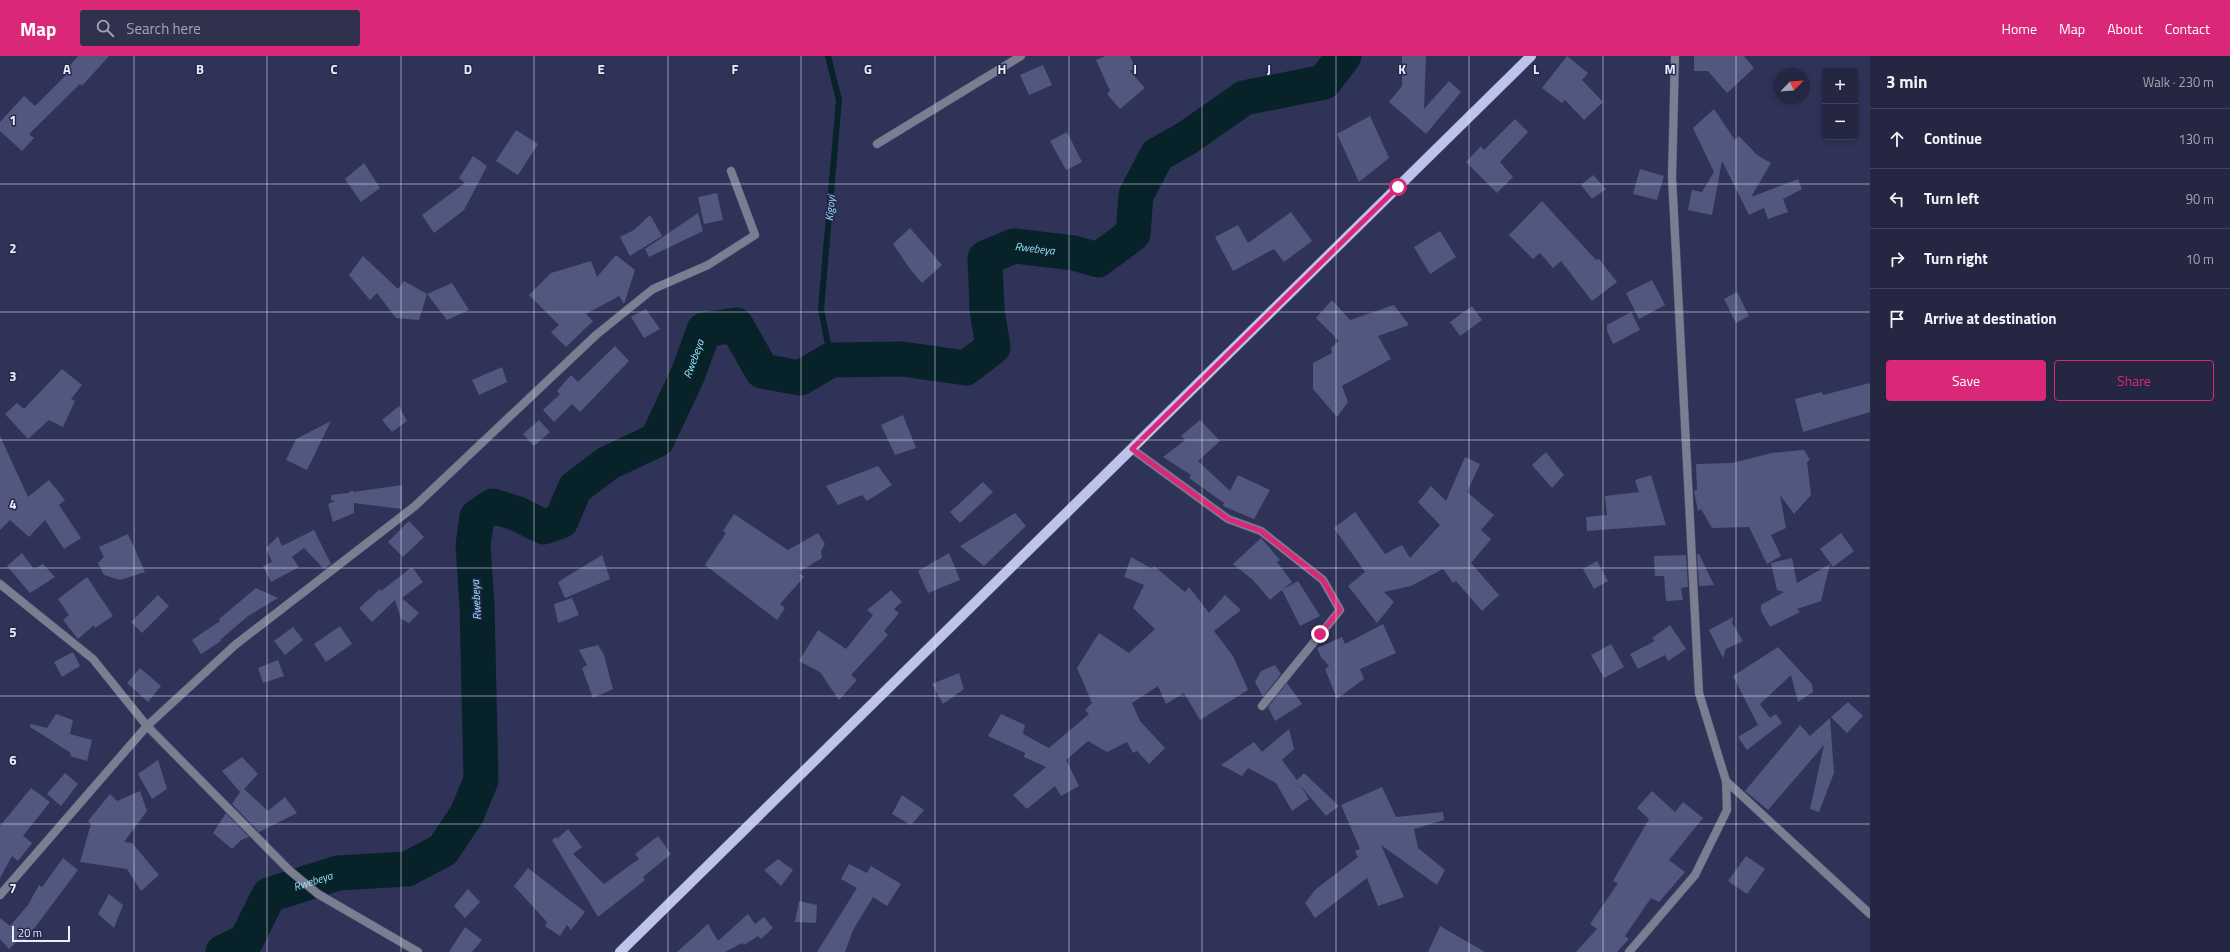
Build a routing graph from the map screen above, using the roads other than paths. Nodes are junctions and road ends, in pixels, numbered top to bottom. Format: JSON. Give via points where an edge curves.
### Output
{"nodes":[{"id":1,"x":1021,"y":56,"type":"edge"},
{"id":2,"x":1531,"y":56,"type":"edge"},
{"id":3,"x":1675,"y":56,"type":"edge"},
{"id":4,"x":877,"y":144,"type":"dead end"},
{"id":5,"x":731,"y":171,"type":"dead end"},
{"id":6,"x":1132,"y":449,"type":"junction"},
{"id":7,"x":0,"y":584,"type":"edge"},
{"id":8,"x":1262,"y":706,"type":"dead end"},
{"id":9,"x":147,"y":726,"type":"junction"},
{"id":10,"x":1726,"y":780,"type":"junction"},
{"id":11,"x":0,"y":895,"type":"edge"},
{"id":12,"x":1870,"y":914,"type":"edge"},
{"id":13,"x":418,"y":952,"type":"edge"},
{"id":14,"x":620,"y":952,"type":"edge"},
{"id":15,"x":1629,"y":952,"type":"edge"}],
"edges":[{"from":1,"to":4,"type":"street"},
{"from":2,"to":6,"type":"main road"},
{"from":3,"to":10,"type":"street","via":[[1672,177],[1699,693]]},
{"from":5,"to":9,"type":"street","via":[[755,235],[708,265],[653,289],[596,335],[415,506],[235,645]]},
{"from":6,"to":8,"type":"street","via":[[1228,519],[1261,531],[1323,580],[1340,610]]},
{"from":6,"to":14,"type":"main road"},
{"from":7,"to":9,"type":"street","via":[[93,659]]},
{"from":9,"to":11,"type":"street"},
{"from":9,"to":13,"type":"street","via":[[290,870],[318,894]]},
{"from":10,"to":12,"type":"street"},
{"from":10,"to":15,"type":"street","via":[[1727,810],[1695,875]]}]}
